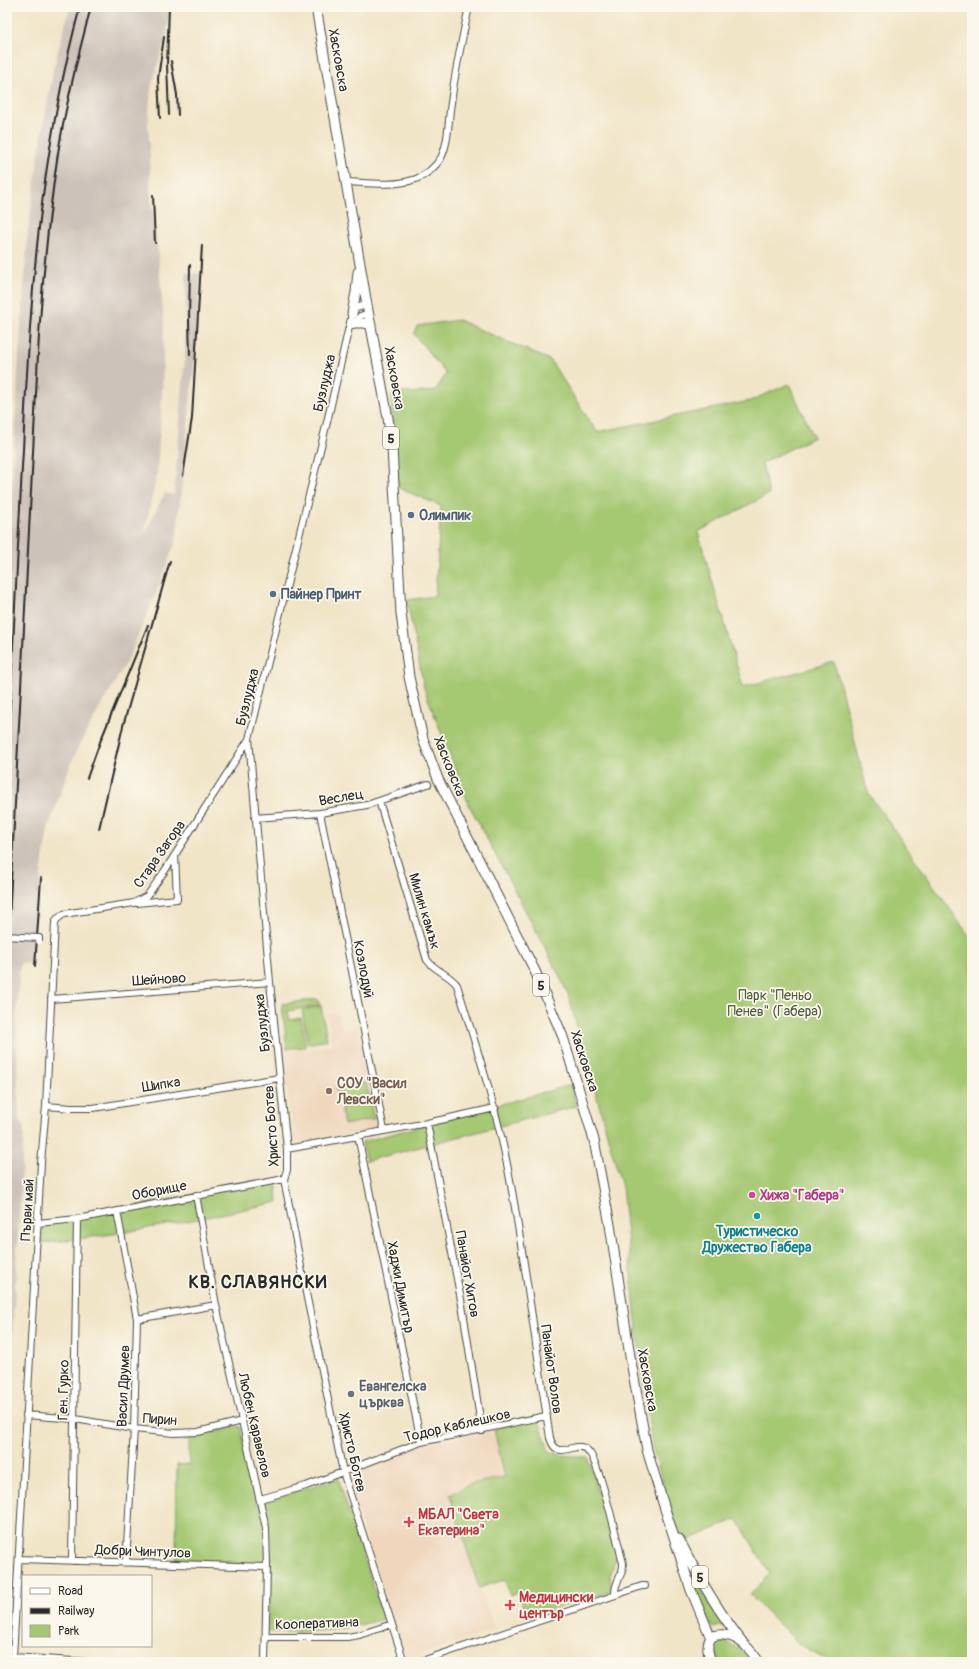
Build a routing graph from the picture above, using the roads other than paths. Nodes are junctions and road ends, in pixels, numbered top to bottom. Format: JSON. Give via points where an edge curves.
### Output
{"nodes":[{"id":1,"x":316,"y":7,"type":"edge"},
{"id":2,"x":469,"y":7,"type":"edge"},
{"id":3,"x":346,"y":182,"type":"junction"},
{"id":4,"x":358,"y":254,"type":"junction"},
{"id":5,"x":368,"y":309,"type":"junction"},
{"id":6,"x":352,"y":314,"type":"junction"},
{"id":7,"x":371,"y":325,"type":"junction"},
{"id":8,"x":351,"y":327,"type":"junction"},
{"id":9,"x":249,"y":739,"type":"junction"},
{"id":10,"x":428,"y":784,"type":"dead end"},
{"id":11,"x":380,"y":801,"type":"junction"},
{"id":12,"x":320,"y":813,"type":"junction"},
{"id":13,"x":255,"y":818,"type":"junction"},
{"id":14,"x":175,"y":855,"type":"junction"},
{"id":15,"x":134,"y":903,"type":"junction"},
{"id":16,"x":54,"y":928,"type":"joint"},
{"id":17,"x":7,"y":936,"type":"edge"},
{"id":18,"x":39,"y":941,"type":"dead end"},
{"id":19,"x":270,"y":982,"type":"junction"},
{"id":20,"x":50,"y":999,"type":"junction"},
{"id":21,"x":279,"y":1078,"type":"junction"},
{"id":22,"x":46,"y":1106,"type":"junction"},
{"id":23,"x":495,"y":1108,"type":"junction"},
{"id":24,"x":427,"y":1122,"type":"junction"},
{"id":25,"x":384,"y":1130,"type":"junction"},
{"id":26,"x":358,"y":1136,"type":"junction"},
{"id":27,"x":287,"y":1149,"type":"junction"},
{"id":28,"x":284,"y":1179,"type":"junction"},
{"id":29,"x":196,"y":1195,"type":"junction"},
{"id":30,"x":117,"y":1211,"type":"junction"},
{"id":31,"x":77,"y":1219,"type":"junction"},
{"id":32,"x":38,"y":1223,"type":"junction"},
{"id":33,"x":216,"y":1305,"type":"junction"},
{"id":34,"x":137,"y":1319,"type":"junction"},
{"id":35,"x":26,"y":1415,"type":"junction"},
{"id":36,"x":546,"y":1416,"type":"junction"},
{"id":37,"x":75,"y":1420,"type":"junction"},
{"id":38,"x":242,"y":1421,"type":"junction"},
{"id":39,"x":134,"y":1429,"type":"junction"},
{"id":40,"x":482,"y":1431,"type":"junction"},
{"id":41,"x":421,"y":1442,"type":"junction"},
{"id":42,"x":343,"y":1472,"type":"junction"},
{"id":43,"x":260,"y":1499,"type":"junction"},
{"id":44,"x":664,"y":1506,"type":"junction"},
{"id":45,"x":18,"y":1559,"type":"junction"},
{"id":46,"x":72,"y":1561,"type":"junction"},
{"id":47,"x":126,"y":1563,"type":"junction"},
{"id":48,"x":268,"y":1567,"type":"junction"},
{"id":49,"x":645,"y":1586,"type":"dead end"},
{"id":50,"x":615,"y":1595,"type":"junction"},
{"id":51,"x":392,"y":1624,"type":"junction"},
{"id":52,"x":266,"y":1637,"type":"junction"},
{"id":53,"x":710,"y":1638,"type":"junction"},
{"id":54,"x":743,"y":1643,"type":"junction"},
{"id":55,"x":11,"y":1660,"type":"edge"},
{"id":56,"x":88,"y":1662,"type":"edge"},
{"id":57,"x":265,"y":1662,"type":"edge"},
{"id":58,"x":404,"y":1662,"type":"edge"},
{"id":59,"x":419,"y":1662,"type":"edge"},
{"id":60,"x":712,"y":1662,"type":"edge"},
{"id":61,"x":759,"y":1662,"type":"edge"}],
"edges":[{"from":1,"to":3,"type":"main road","name":"Хасковска","number":"5"},
{"from":2,"to":3,"type":"street","via":[[448,133],[435,166],[417,179],[407,182]]},
{"from":3,"to":4,"type":"main road","name":"Хасковска","number":"5"},
{"from":4,"to":5,"type":"main road","name":"Хасковска","number":"5"},
{"from":4,"to":6,"type":"main road","via":[[358,276]]},
{"from":5,"to":6,"type":"street","via":[[356,308]]},
{"from":5,"to":7,"type":"main road","name":"Хасковска","number":"5"},
{"from":5,"to":8,"type":"street"},
{"from":6,"to":8,"type":"street","name":"Бузлуджа"},
{"from":7,"to":8,"type":"main road","via":[[364,323]]},
{"from":7,"to":44,"type":"main road","name":"Хасковска","number":"5","via":[[392,446],[401,612],[406,656],[423,739],[440,784],[513,926],[550,1005],[579,1087],[594,1140],[606,1204],[647,1450]]},
{"from":8,"to":9,"type":"street","name":"Бузлуджа"},
{"from":9,"to":13,"type":"street","name":"Бузлуджа"},
{"from":9,"to":14,"type":"street","name":"Стара Загора"},
{"from":10,"to":11,"type":"street","name":"Веслец"},
{"from":11,"to":12,"type":"street","name":"Веслец","via":[[367,806]]},
{"from":11,"to":23,"type":"street","name":"Милин камък","via":[[427,960],[457,985]]},
{"from":12,"to":13,"type":"street","name":"Веслец"},
{"from":12,"to":25,"type":"street","name":"Козлодуй"},
{"from":13,"to":19,"type":"street","name":"Бузлуджа"},
{"from":14,"to":15,"type":"street","name":"Стара Загора","via":[[147,896]]},
{"from":14,"to":15,"type":"street","via":[[178,899]]},
{"from":15,"to":16,"type":"street","name":"Стара Загора","via":[[64,914],[57,919]]},
{"from":16,"to":20,"type":"street","name":"Първи май"},
{"from":17,"to":18,"type":"street","bridge":true,"via":[[39,938]]},
{"from":19,"to":20,"type":"street","name":"Шейново"},
{"from":19,"to":21,"type":"street","name":"Бузлуджа"},
{"from":20,"to":22,"type":"street","name":"Първи май"},
{"from":21,"to":22,"type":"street","name":"Шипка","via":[[93,1108]]},
{"from":21,"to":27,"type":"street","name":"Христо Ботев"},
{"from":22,"to":32,"type":"street","name":"Първи май"},
{"from":23,"to":24,"type":"street"},
{"from":23,"to":36,"type":"street","name":"Панайот Волов","via":[[519,1229]]},
{"from":24,"to":25,"type":"street"},
{"from":24,"to":40,"type":"street","name":"Панайот Хитов","via":[[462,1305]]},
{"from":25,"to":26,"type":"street"},
{"from":26,"to":27,"type":"street"},
{"from":26,"to":41,"type":"street","name":"Хаджи Димитър"},
{"from":27,"to":28,"type":"street","name":"Христо Ботев","via":[[287,1170]]},
{"from":28,"to":29,"type":"street","name":"Оборище"},
{"from":28,"to":42,"type":"street","name":"Христо Ботев"},
{"from":29,"to":30,"type":"street","name":"Оборище"},
{"from":29,"to":33,"type":"street","name":"Любен Каравелов"},
{"from":30,"to":31,"type":"street","name":"Оборище"},
{"from":30,"to":34,"type":"street","name":"Васил Друмев"},
{"from":31,"to":32,"type":"street","name":"Оборище"},
{"from":31,"to":37,"type":"street","name":"Ген. Гурко"},
{"from":32,"to":35,"type":"street","name":"Първи май"},
{"from":33,"to":34,"type":"street"},
{"from":33,"to":38,"type":"street","name":"Любен Каравелов"},
{"from":34,"to":39,"type":"street","name":"Васил Друмев"},
{"from":35,"to":37,"type":"street","name":"Пирин"},
{"from":35,"to":45,"type":"street","name":"Първи май"},
{"from":36,"to":40,"type":"street","name":"Тодор Каблешков"},
{"from":36,"to":50,"type":"street","name":"Панайот Волов","via":[[552,1446],[556,1450],[584,1448],[593,1458],[624,1569],[616,1582]]},
{"from":37,"to":39,"type":"street","name":"Пирин"},
{"from":37,"to":46,"type":"street","name":"Ген. Гурко"},
{"from":38,"to":39,"type":"street","name":"Пирин","via":[[198,1432],[174,1433]]},
{"from":38,"to":43,"type":"street","name":"Любен Каравелов"},
{"from":39,"to":47,"type":"street","name":"Васил Друмев"},
{"from":40,"to":41,"type":"street","name":"Тодор Каблешков"},
{"from":41,"to":42,"type":"street","name":"Тодор Каблешков"},
{"from":42,"to":43,"type":"street","name":"Тодор Каблешков"},
{"from":42,"to":51,"type":"street","name":"Христо Ботев"},
{"from":43,"to":48,"type":"street","name":"Любен Каравелов","via":[[266,1528]]},
{"from":44,"to":53,"type":"main road","name":"Хасковска","number":"5","via":[[691,1590]]},
{"from":44,"to":54,"type":"main road","name":"Хасковска","number":"5","via":[[694,1568]]},
{"from":45,"to":46,"type":"street","name":"Добри Чинтулов"},
{"from":45,"to":55,"type":"street","name":"Първи май"},
{"from":46,"to":47,"type":"street","name":"Добри Чинтулов"},
{"from":47,"to":48,"type":"street","name":"Добри Чинтулов"},
{"from":48,"to":52,"type":"street","name":"Любен Каравелов"},
{"from":49,"to":50,"type":"street"},
{"from":50,"to":59,"type":"street"},
{"from":51,"to":52,"type":"street","name":"Кооперативна","via":[[347,1637]]},
{"from":51,"to":58,"type":"street","name":"Христо Ботев"},
{"from":52,"to":57,"type":"street","name":"Любен Каравелов"},
{"from":53,"to":54,"type":"main road","number":"5","via":[[721,1634]]},
{"from":53,"to":60,"type":"main road","number":"5","via":[[708,1646]]},
{"from":54,"to":61,"type":"main road","number":"5"},
{"from":55,"to":56,"type":"street","name":"Първи май"}]}
